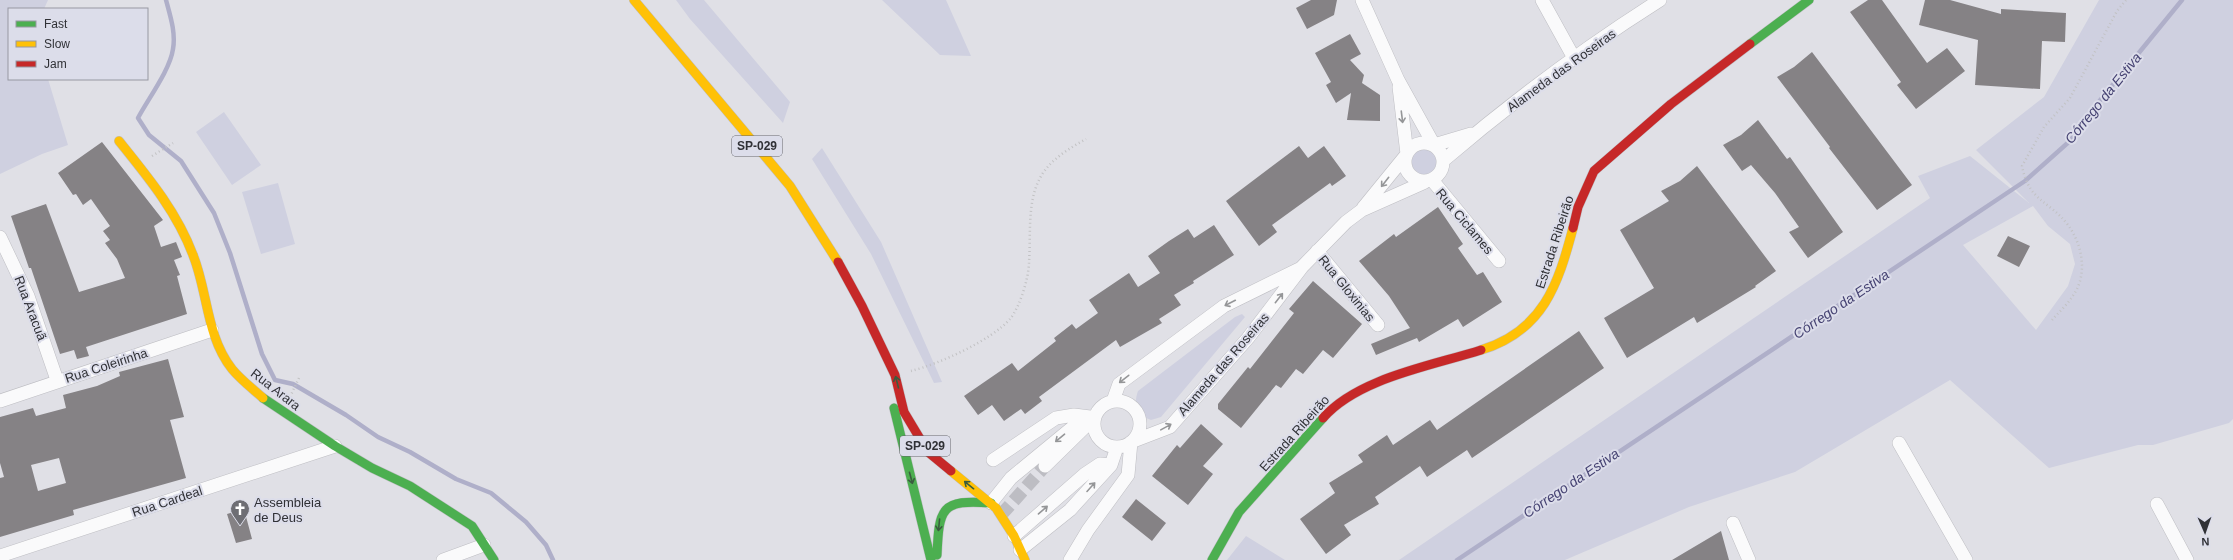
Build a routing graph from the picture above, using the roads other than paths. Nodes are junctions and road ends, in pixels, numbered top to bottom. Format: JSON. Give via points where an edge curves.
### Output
{"nodes":[{"id":1,"x":634,"y":0,"type":"edge"},
{"id":2,"x":1362,"y":0,"type":"edge"},
{"id":3,"x":1542,"y":0,"type":"edge"},
{"id":4,"x":1660,"y":0,"type":"edge"},
{"id":5,"x":1809,"y":0,"type":"edge"},
{"id":6,"x":1648,"y":4,"type":"edge"},
{"id":7,"x":1574,"y":58,"type":"junction"},
{"id":8,"x":1398,"y":80,"type":"junction"},
{"id":9,"x":1476,"y":132,"type":"junction"},
{"id":10,"x":119,"y":141,"type":"dead end"},
{"id":11,"x":1434,"y":145,"type":"junction"},
{"id":12,"x":1407,"y":154,"type":"junction"},
{"id":13,"x":1444,"y":160,"type":"junction"},
{"id":14,"x":1429,"y":181,"type":"junction"},
{"id":15,"x":1362,"y":210,"type":"junction"},
{"id":16,"x":0,"y":237,"type":"edge"},
{"id":17,"x":1317,"y":251,"type":"junction"},
{"id":18,"x":1499,"y":261,"type":"dead end"},
{"id":19,"x":1302,"y":267,"type":"junction"},
{"id":20,"x":862,"y":306,"type":"junction"},
{"id":21,"x":1378,"y":326,"type":"dead end"},
{"id":22,"x":212,"y":330,"type":"junction"},
{"id":23,"x":884,"y":373,"type":"dead end"},
{"id":24,"x":57,"y":380,"type":"junction"},
{"id":25,"x":888,"y":388,"type":"dead end"},
{"id":26,"x":0,"y":401,"type":"edge"},
{"id":27,"x":1113,"y":401,"type":"junction"},
{"id":28,"x":1092,"y":417,"type":"junction"},
{"id":29,"x":1131,"y":442,"type":"junction"},
{"id":30,"x":1899,"y":443,"type":"dead end"},
{"id":31,"x":335,"y":446,"type":"junction"},
{"id":32,"x":1117,"y":447,"type":"junction"},
{"id":33,"x":993,"y":460,"type":"dead end"},
{"id":34,"x":1111,"y":465,"type":"junction"},
{"id":35,"x":1045,"y":466,"type":"tunnel mouth"},
{"id":36,"x":991,"y":503,"type":"junction"},
{"id":37,"x":2157,"y":504,"type":"dead end"},
{"id":38,"x":1733,"y":523,"type":"dead end"},
{"id":39,"x":1014,"y":536,"type":"junction"},
{"id":40,"x":484,"y":545,"type":"junction"},
{"id":41,"x":1022,"y":555,"type":"edge"},
{"id":42,"x":0,"y":556,"type":"edge"},
{"id":43,"x":443,"y":560,"type":"edge"},
{"id":44,"x":494,"y":560,"type":"edge"},
{"id":45,"x":930,"y":560,"type":"edge"},
{"id":46,"x":937,"y":560,"type":"edge"},
{"id":47,"x":1070,"y":560,"type":"edge"},
{"id":48,"x":1212,"y":560,"type":"edge"},
{"id":49,"x":1749,"y":560,"type":"edge"},
{"id":50,"x":1966,"y":560,"type":"edge"},
{"id":51,"x":2187,"y":560,"type":"edge"}],
"edges":[{"from":1,"to":20,"type":"main road","number":"SP-029","via":[[790,186],[828,245]]},
{"from":2,"to":8,"type":"street"},
{"from":3,"to":7,"type":"street"},
{"from":4,"to":6,"type":"street","name":"Alameda das Roseiras"},
{"from":5,"to":48,"type":"main road","name":"Estrada Ribeirão","via":[[1671,104],[1594,171],[1578,207],[1554,290],[1535,318],[1508,339],[1489,348],[1374,383],[1342,400],[1328,412],[1240,512]]},
{"from":6,"to":7,"type":"street","name":"Alameda das Roseiras"},
{"from":7,"to":9,"type":"street","name":"Alameda das Roseiras"},
{"from":8,"to":11,"type":"street"},
{"from":8,"to":12,"type":"street","one_way":true},
{"from":9,"to":11,"type":"street","name":"Alameda das Roseiras"},
{"from":9,"to":13,"type":"street","name":"Alameda das Roseiras"},
{"from":10,"to":22,"type":"main road","name":"Rua Arara","via":[[156,187],[181,226],[194,256]]},
{"from":11,"to":12,"type":"street","via":[[1416,144]]},
{"from":11,"to":13,"type":"street"},
{"from":12,"to":14,"type":"street","via":[[1405,167],[1408,173],[1413,178]]},
{"from":12,"to":15,"type":"street","name":"Alameda das Roseiras","one_way":true},
{"from":13,"to":14,"type":"street","via":[[1442,172]]},
{"from":14,"to":15,"type":"street","name":"Alameda das Roseiras"},
{"from":14,"to":18,"type":"street","name":"Rua Ciclames"},
{"from":15,"to":17,"type":"street","name":"Alameda das Roseiras"},
{"from":16,"to":24,"type":"street","name":"Rua Aracuã","via":[[28,296]]},
{"from":17,"to":19,"type":"street","name":"Alameda das Roseiras"},
{"from":17,"to":21,"type":"street","name":"Rua Gloxinias"},
{"from":19,"to":27,"type":"street","name":"Alameda das Roseiras","one_way":true,"via":[[1218,311],[1119,384]]},
{"from":29,"to":19,"type":"street","name":"Alameda das Roseiras","one_way":true,"via":[[1170,427],[1248,338]]},
{"from":20,"to":23,"type":"main road","number":"SP-029"},
{"from":36,"to":20,"type":"main road","number":"SP-029","one_way":true,"via":[[928,452],[904,412],[895,375]]},
{"from":22,"to":24,"type":"street","name":"Rua Coleirinha"},
{"from":22,"to":31,"type":"main road","name":"Rua Arara","via":[[226,359],[247,384],[268,403]]},
{"from":24,"to":26,"type":"street","name":"Rua Coleirinha"},
{"from":25,"to":45,"type":"main road","number":"SP-029","one_way":true},
{"from":27,"to":29,"type":"street","via":[[1128,404],[1138,415],[1139,430]]},
{"from":27,"to":32,"type":"street","via":[[1100,408],[1096,415],[1094,430],[1102,442]]},
{"from":28,"to":33,"type":"street","via":[[1070,416],[1052,419]]},
{"from":28,"to":35,"type":"street","via":[[1086,428]]},
{"from":28,"to":36,"type":"street","one_way":true,"via":[[1084,418],[1011,478]]},
{"from":29,"to":32,"type":"street"},
{"from":29,"to":47,"type":"street","via":[[1128,475],[1088,530]]},
{"from":30,"to":50,"type":"street"},
{"from":31,"to":40,"type":"main road","name":"Rua Arara","via":[[410,486],[466,522],[472,526]]},
{"from":31,"to":42,"type":"street","name":"Rua Cardeal"},
{"from":32,"to":34,"type":"street"},
{"from":39,"to":34,"type":"street","one_way":true,"via":[[1089,471],[1100,464]]},
{"from":41,"to":34,"type":"street","one_way":true,"via":[[1070,510]]},
{"from":36,"to":39,"type":"main road","number":"SP-029"},
{"from":36,"to":46,"type":"main road","one_way":true,"via":[[968,500],[956,502],[941,512]]},
{"from":37,"to":51,"type":"street"},
{"from":38,"to":49,"type":"street"},
{"from":39,"to":41,"type":"main road","number":"SP-029"},
{"from":40,"to":43,"type":"street"},
{"from":40,"to":44,"type":"main road","name":"Rua Arara"}]}
